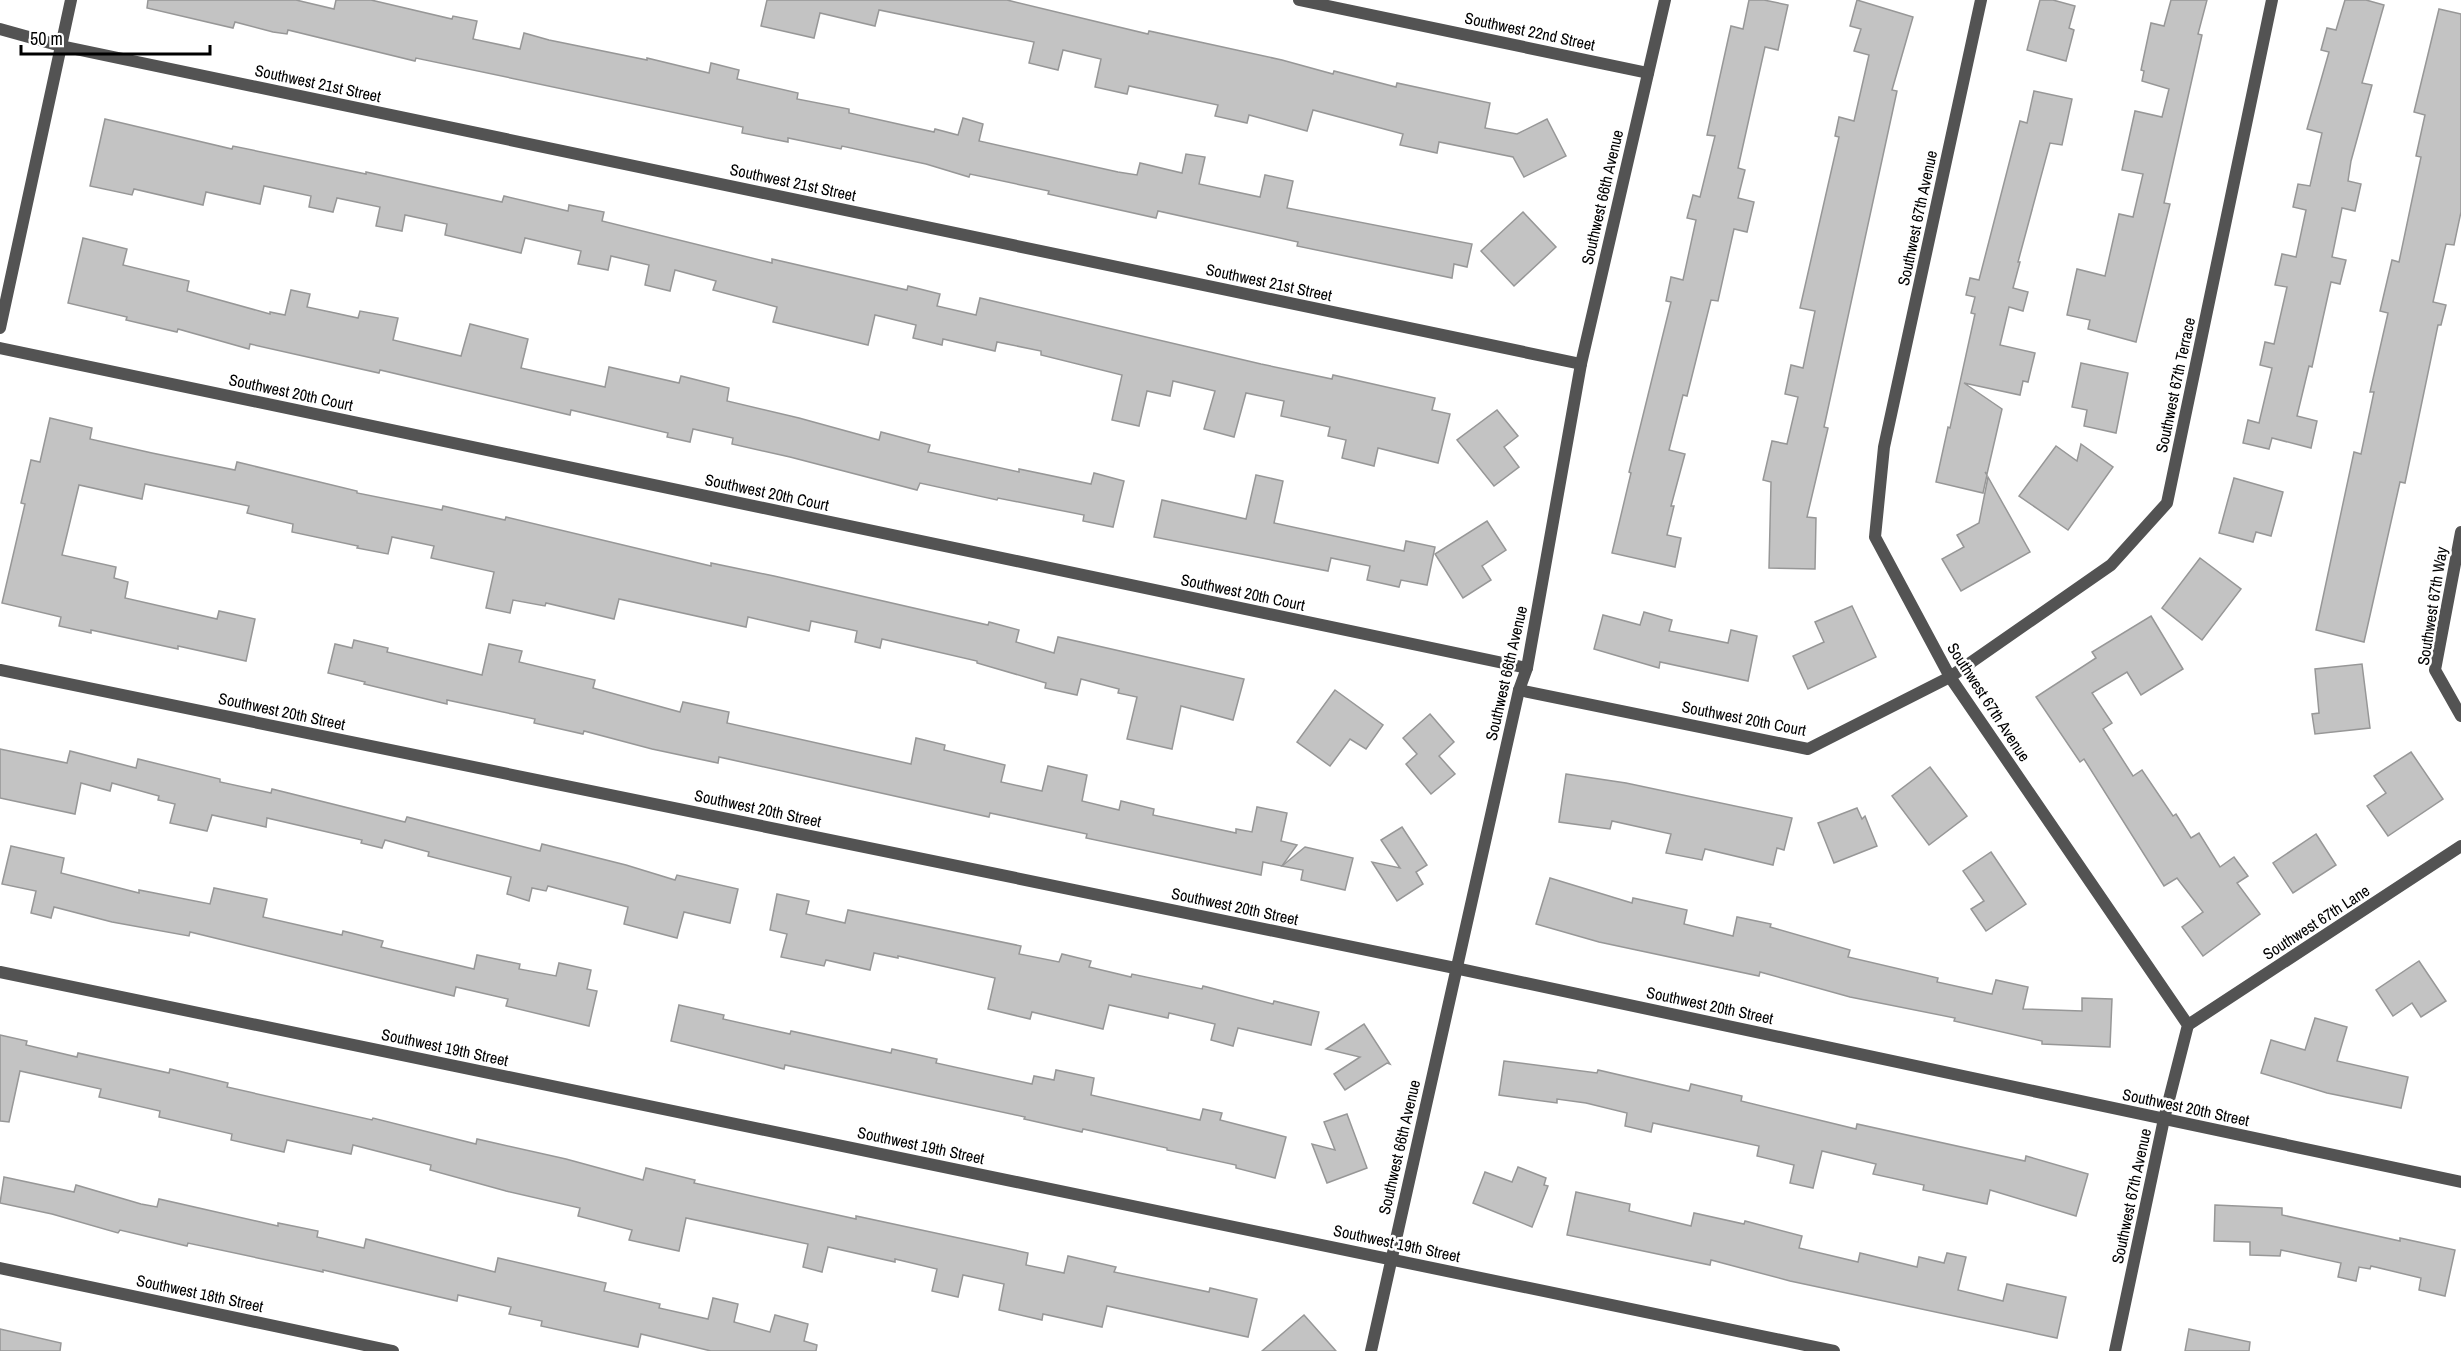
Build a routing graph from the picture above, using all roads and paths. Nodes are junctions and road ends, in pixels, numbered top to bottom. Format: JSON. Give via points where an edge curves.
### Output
{"nodes":[{"id":1,"x":71,"y":0,"type":"edge"},
{"id":2,"x":1299,"y":0,"type":"edge"},
{"id":3,"x":1665,"y":0,"type":"edge"},
{"id":4,"x":1981,"y":0,"type":"edge"},
{"id":5,"x":2272,"y":0,"type":"edge"},
{"id":6,"x":0,"y":29,"type":"edge"},
{"id":7,"x":61,"y":46,"type":"junction"},
{"id":8,"x":1648,"y":73,"type":"junction"},
{"id":9,"x":0,"y":328,"type":"edge"},
{"id":10,"x":0,"y":348,"type":"edge"},
{"id":11,"x":1581,"y":364,"type":"junction"},
{"id":12,"x":2461,"y":532,"type":"edge"},
{"id":13,"x":1527,"y":668,"type":"junction"},
{"id":14,"x":0,"y":670,"type":"edge"},
{"id":15,"x":1950,"y":677,"type":"junction"},
{"id":16,"x":1519,"y":690,"type":"junction"},
{"id":17,"x":2461,"y":716,"type":"edge"},
{"id":18,"x":2461,"y":846,"type":"edge"},
{"id":19,"x":1455,"y":968,"type":"junction"},
{"id":20,"x":0,"y":972,"type":"edge"},
{"id":21,"x":2188,"y":1026,"type":"junction"},
{"id":22,"x":2164,"y":1119,"type":"junction"},
{"id":23,"x":2461,"y":1182,"type":"edge"},
{"id":24,"x":1391,"y":1258,"type":"junction"},
{"id":25,"x":0,"y":1268,"type":"edge"},
{"id":26,"x":393,"y":1351,"type":"edge"},
{"id":27,"x":1371,"y":1351,"type":"edge"},
{"id":28,"x":1834,"y":1351,"type":"edge"},
{"id":29,"x":2115,"y":1351,"type":"edge"}],
"edges":[{"from":1,"to":7,"type":"street"},
{"from":2,"to":8,"type":"street","name":"Southwest 22nd Street"},
{"from":3,"to":8,"type":"street","name":"Southwest 66th Avenue"},
{"from":4,"to":15,"type":"street","name":"Southwest 67th Avenue","via":[[1884,447],[1875,537]]},
{"from":5,"to":15,"type":"street","name":"Southwest 67th Terrace","via":[[2167,503],[2111,565]]},
{"from":6,"to":7,"type":"street","name":"Southwest 21st Street"},
{"from":7,"to":9,"type":"street"},
{"from":7,"to":11,"type":"street","name":"Southwest 21st Street"},
{"from":8,"to":11,"type":"street","name":"Southwest 66th Avenue"},
{"from":10,"to":13,"type":"street","name":"Southwest 20th Court"},
{"from":11,"to":13,"type":"street","name":"Southwest 66th Avenue"},
{"from":12,"to":17,"type":"street","name":"Southwest 67th Way","via":[[2434,670]]},
{"from":13,"to":16,"type":"street","name":"Southwest 66th Avenue"},
{"from":14,"to":19,"type":"street","name":"Southwest 20th Street"},
{"from":15,"to":16,"type":"street","name":"Southwest 20th Court","via":[[1808,749]]},
{"from":15,"to":21,"type":"street","name":"Southwest 67th Avenue"},
{"from":16,"to":19,"type":"street","name":"Southwest 66th Avenue"},
{"from":18,"to":21,"type":"street","name":"Southwest 67th Lane"},
{"from":19,"to":22,"type":"street","name":"Southwest 20th Street"},
{"from":19,"to":24,"type":"street","name":"Southwest 66th Avenue"},
{"from":20,"to":24,"type":"street","name":"Southwest 19th Street"},
{"from":21,"to":22,"type":"street","name":"Southwest 67th Avenue"},
{"from":22,"to":23,"type":"street","name":"Southwest 20th Street"},
{"from":22,"to":29,"type":"street","name":"Southwest 67th Avenue"},
{"from":24,"to":27,"type":"street","name":"Southwest 66th Avenue"},
{"from":24,"to":28,"type":"street","name":"Southwest 19th Street"},
{"from":25,"to":26,"type":"street","name":"Southwest 18th Street"}]}
